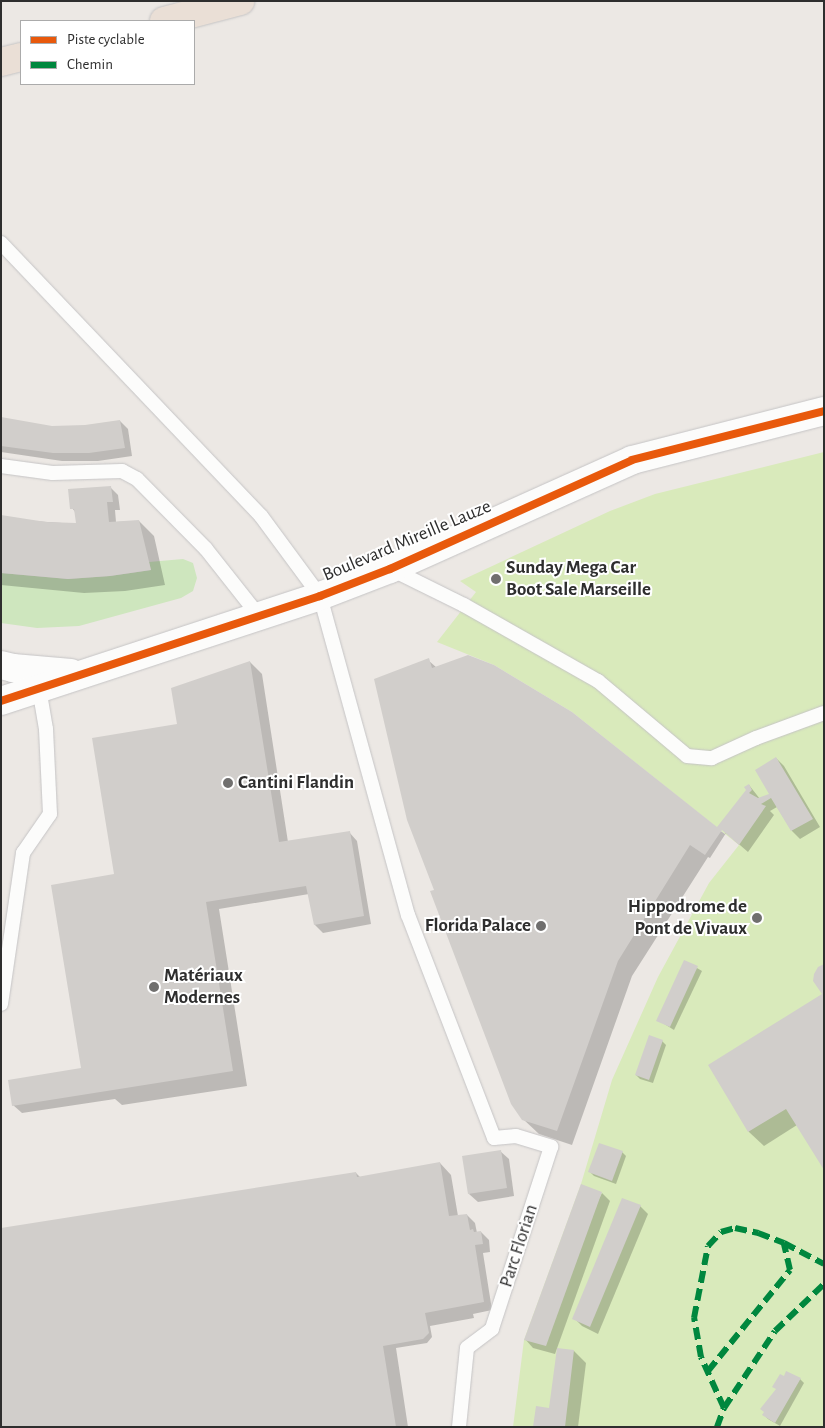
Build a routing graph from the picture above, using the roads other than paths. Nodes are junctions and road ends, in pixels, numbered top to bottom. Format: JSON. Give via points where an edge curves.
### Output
{"nodes":[{"id":1,"x":240,"y":1,"type":"edge"},
{"id":2,"x":168,"y":20,"type":"edge"},
{"id":3,"x":20,"y":57,"type":"edge"},
{"id":4,"x":1,"y":62,"type":"edge"},
{"id":5,"x":1,"y":243,"type":"edge"},
{"id":6,"x":824,"y":410,"type":"edge"},
{"id":7,"x":1,"y":466,"type":"edge"},
{"id":8,"x":390,"y":569,"type":"junction"},
{"id":9,"x":320,"y":596,"type":"junction"},
{"id":10,"x":259,"y":616,"type":"junction"},
{"id":11,"x":1,"y":665,"type":"edge"},
{"id":12,"x":82,"y":674,"type":"junction"},
{"id":13,"x":39,"y":688,"type":"junction"},
{"id":14,"x":1,"y":701,"type":"edge"},
{"id":15,"x":824,"y":713,"type":"edge"},
{"id":16,"x":1,"y":1004,"type":"edge"},
{"id":17,"x":459,"y":1427,"type":"edge"}],
"edges":[{"from":1,"to":2,"type":"highway"},
{"from":3,"to":4,"type":"highway"},
{"from":5,"to":9,"type":"lane","via":[[261,516]]},
{"from":6,"to":8,"type":"street","name":"Boulevard Mireille Lauze","via":[[632,460]]},
{"from":7,"to":10,"type":"lane","via":[[53,473],[122,471],[137,478],[206,549]]},
{"from":8,"to":9,"type":"street","name":"Boulevard Mireille Lauze"},
{"from":8,"to":15,"type":"lane","via":[[464,605],[598,681],[687,756],[712,758]]},
{"from":9,"to":10,"type":"street","name":"Boulevard Mireille Lauze"},
{"from":9,"to":17,"type":"lane","name":"Parc Florian","via":[[408,915],[494,1138],[516,1136],[551,1147],[492,1329],[467,1348]]},
{"from":10,"to":12,"type":"street","name":"Boulevard Mireille Lauze"},
{"from":11,"to":12,"type":"street"},
{"from":12,"to":13,"type":"street","name":"Boulevard Mireille Lauze"},
{"from":13,"to":14,"type":"street","name":"Boulevard Mireille Lauze"},
{"from":13,"to":16,"type":"lane","via":[[46,730],[50,814],[23,853]]}]}
